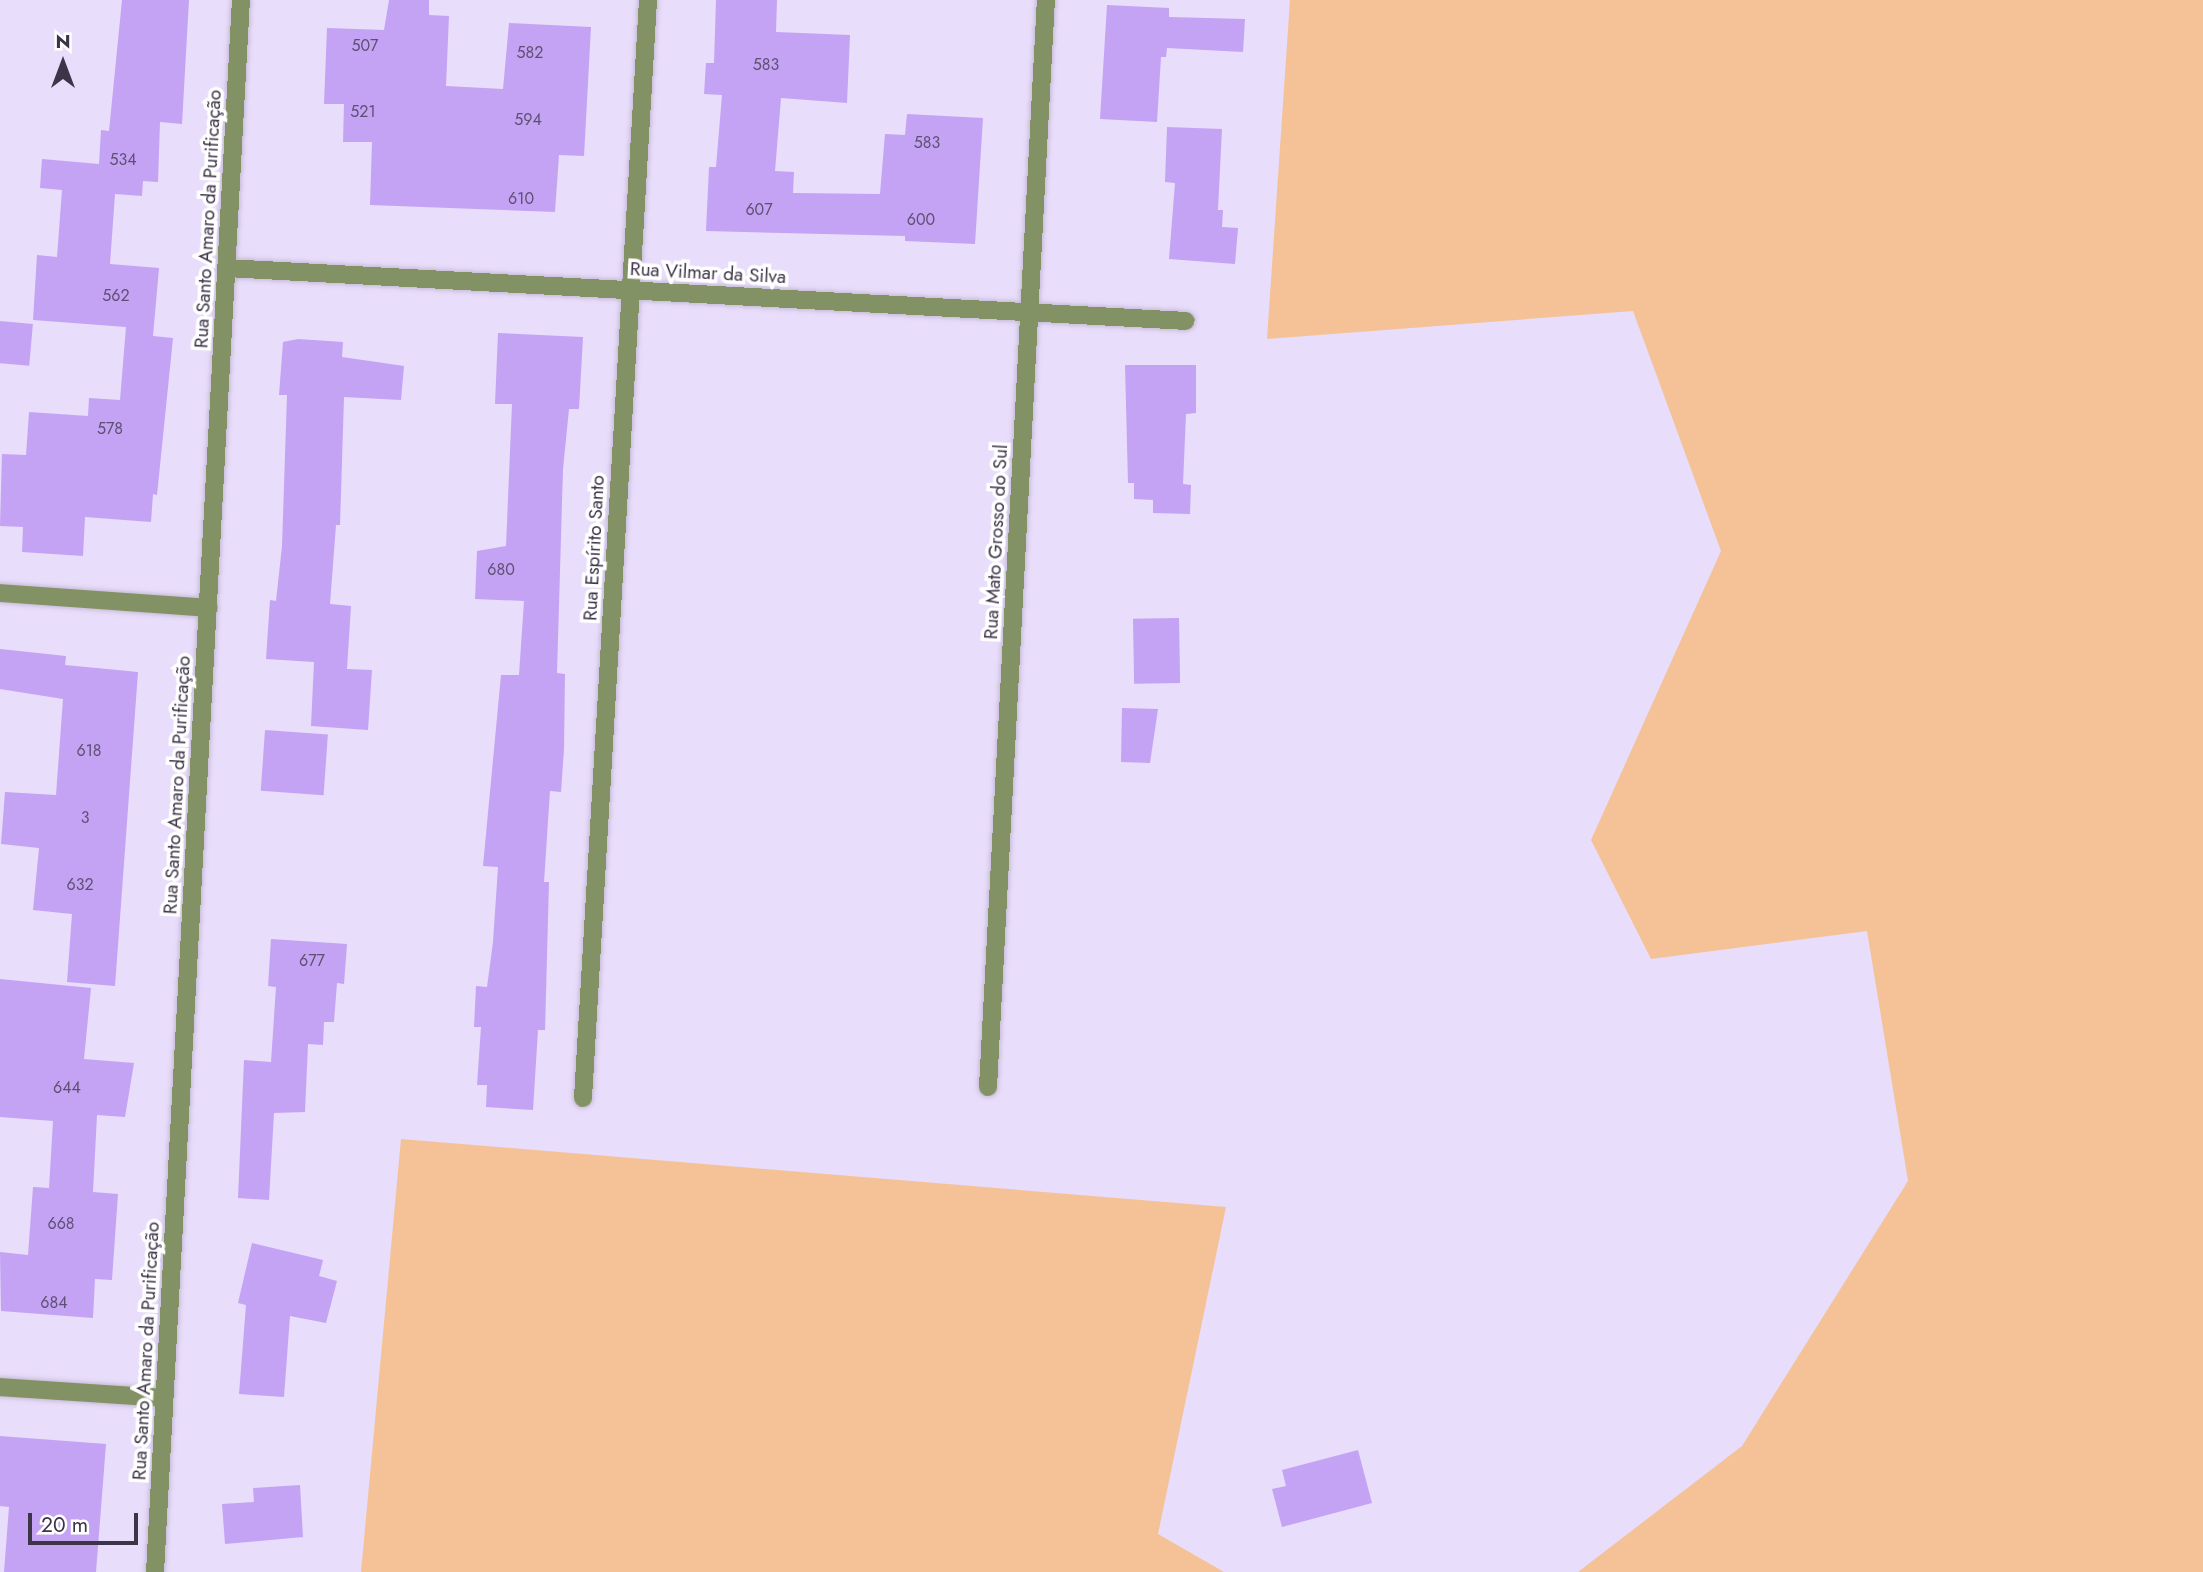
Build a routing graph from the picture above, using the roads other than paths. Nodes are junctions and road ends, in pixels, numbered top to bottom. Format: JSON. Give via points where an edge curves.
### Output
{"nodes":[{"id":1,"x":241,"y":0,"type":"edge"},
{"id":2,"x":648,"y":0,"type":"edge"},
{"id":3,"x":1046,"y":0,"type":"edge"},
{"id":4,"x":227,"y":268,"type":"junction"},
{"id":5,"x":631,"y":290,"type":"junction"},
{"id":6,"x":1030,"y":313,"type":"junction"},
{"id":7,"x":1186,"y":321,"type":"dead end"},
{"id":8,"x":0,"y":593,"type":"edge"},
{"id":9,"x":208,"y":608,"type":"junction"},
{"id":10,"x":988,"y":1087,"type":"dead end"},
{"id":11,"x":583,"y":1098,"type":"dead end"},
{"id":12,"x":0,"y":1387,"type":"edge"},
{"id":13,"x":164,"y":1398,"type":"junction"},
{"id":14,"x":155,"y":1572,"type":"edge"}],
"edges":[{"from":1,"to":4,"type":"street","name":"Rua Santo Amaro da Purificação"},
{"from":2,"to":5,"type":"street","name":"Rua Espírito Santo"},
{"from":3,"to":6,"type":"street","name":"Rua Mato Grosso do Sul"},
{"from":4,"to":5,"type":"street","name":"Rua Vilmar da Silva"},
{"from":4,"to":9,"type":"street","name":"Rua Santo Amaro da Purificação"},
{"from":5,"to":6,"type":"street","name":"Rua Vilmar da Silva"},
{"from":5,"to":11,"type":"street","name":"Rua Espírito Santo"},
{"from":6,"to":7,"type":"street","name":"Rua Vilmar da Silva"},
{"from":6,"to":10,"type":"street","name":"Rua Mato Grosso do Sul"},
{"from":8,"to":9,"type":"street"},
{"from":9,"to":13,"type":"street","name":"Rua Santo Amaro da Purificação"},
{"from":12,"to":13,"type":"street"},
{"from":13,"to":14,"type":"street","name":"Rua Santo Amaro da Purificação"}]}
